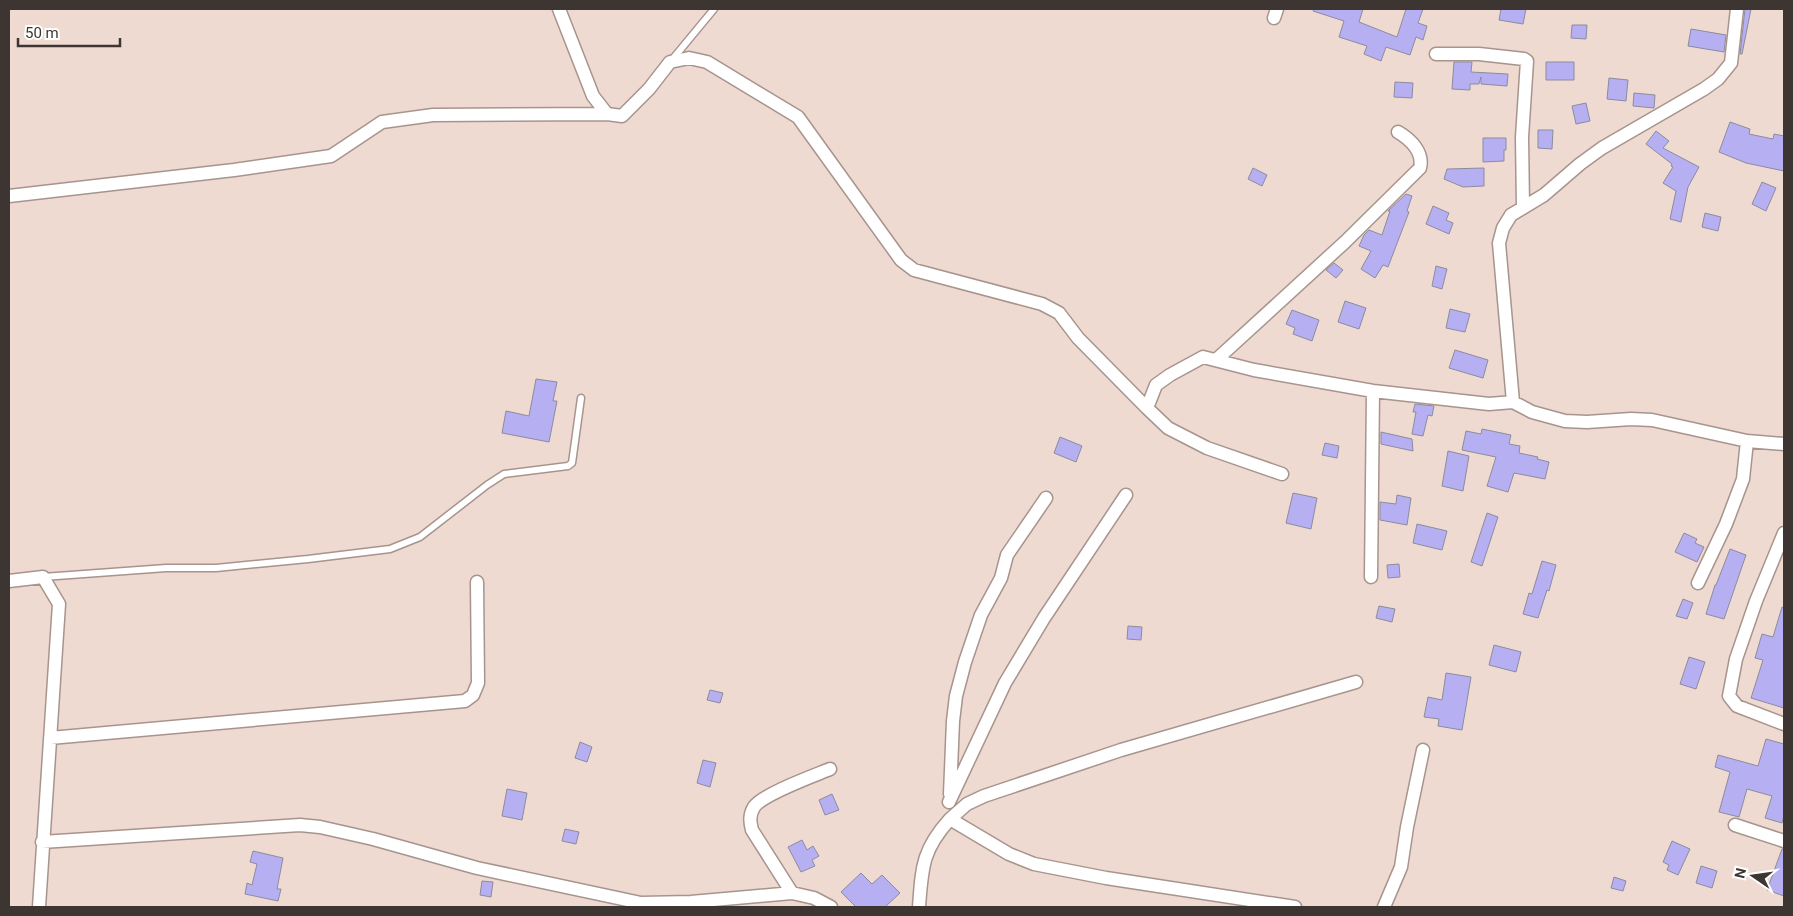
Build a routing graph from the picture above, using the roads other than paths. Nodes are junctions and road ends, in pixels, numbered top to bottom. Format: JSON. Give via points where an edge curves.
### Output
{"nodes":[{"id":1,"x":560,"y":9,"type":"edge"},
{"id":2,"x":714,"y":9,"type":"edge"},
{"id":3,"x":1737,"y":9,"type":"edge"},
{"id":4,"x":1436,"y":54,"type":"dead end"},
{"id":5,"x":670,"y":62,"type":"junction"},
{"id":6,"x":607,"y":114,"type":"junction"},
{"id":7,"x":1398,"y":132,"type":"dead end"},
{"id":8,"x":9,"y":196,"type":"edge"},
{"id":9,"x":1523,"y":207,"type":"junction"},
{"id":10,"x":1216,"y":360,"type":"junction"},
{"id":11,"x":1373,"y":391,"type":"junction"},
{"id":12,"x":581,"y":398,"type":"dead end"},
{"id":13,"x":1513,"y":402,"type":"junction"},
{"id":14,"x":1147,"y":408,"type":"junction"},
{"id":15,"x":1747,"y":441,"type":"junction"},
{"id":16,"x":1784,"y":444,"type":"edge"},
{"id":17,"x":1282,"y":474,"type":"dead end"},
{"id":18,"x":1126,"y":495,"type":"dead end"},
{"id":19,"x":1046,"y":498,"type":"dead end"},
{"id":20,"x":1784,"y":533,"type":"edge"},
{"id":21,"x":1370,"y":576,"type":"dead end"},
{"id":22,"x":43,"y":577,"type":"junction"},
{"id":23,"x":9,"y":580,"type":"edge"},
{"id":24,"x":477,"y":582,"type":"dead end"},
{"id":25,"x":1698,"y":583,"type":"dead end"},
{"id":26,"x":1356,"y":682,"type":"dead end"},
{"id":27,"x":1784,"y":724,"type":"edge"},
{"id":28,"x":50,"y":738,"type":"junction"},
{"id":29,"x":1424,"y":750,"type":"dead end"},
{"id":30,"x":830,"y":768,"type":"dead end"},
{"id":31,"x":949,"y":802,"type":"junction"},
{"id":32,"x":950,"y":819,"type":"junction"},
{"id":33,"x":1735,"y":825,"type":"dead end"},
{"id":34,"x":1784,"y":841,"type":"edge"},
{"id":35,"x":42,"y":842,"type":"junction"},
{"id":36,"x":792,"y":893,"type":"junction"},
{"id":37,"x":39,"y":907,"type":"edge"},
{"id":38,"x":831,"y":907,"type":"edge"},
{"id":39,"x":919,"y":907,"type":"edge"},
{"id":40,"x":1295,"y":907,"type":"edge"},
{"id":41,"x":1384,"y":907,"type":"edge"}],
"edges":[{"from":1,"to":6,"type":"street","via":[[593,96]]},
{"from":2,"to":5,"type":"lane"},
{"from":3,"to":9,"type":"street","via":[[1731,63],[1718,79],[1602,148],[1544,195]]},
{"from":4,"to":9,"type":"street","via":[[1479,54],[1527,61],[1522,137]]},
{"from":5,"to":6,"type":"street","via":[[622,116]]},
{"from":5,"to":14,"type":"street","via":[[690,58],[707,62],[798,116],[901,260],[914,270],[1042,304],[1059,313],[1078,338]]},
{"from":6,"to":8,"type":"street","via":[[433,114],[382,122],[330,156]]},
{"from":7,"to":10,"type":"street","via":[[1410,139],[1420,156],[1420,168]]},
{"from":9,"to":13,"type":"street","via":[[1503,228],[1499,243]]},
{"from":10,"to":11,"type":"street"},
{"from":10,"to":14,"type":"street","via":[[1204,357],[1170,375],[1156,385]]},
{"from":11,"to":13,"type":"street","via":[[1489,404]]},
{"from":11,"to":21,"type":"street"},
{"from":12,"to":22,"type":"lane","via":[[572,463],[504,474],[420,537],[390,549],[216,568],[166,568]]},
{"from":13,"to":15,"type":"street","via":[[1532,412],[1565,421],[1652,420]]},
{"from":14,"to":17,"type":"street","via":[[1168,428],[1207,448]]},
{"from":15,"to":16,"type":"street"},
{"from":15,"to":25,"type":"street","via":[[1743,479]]},
{"from":18,"to":31,"type":"street","via":[[1005,683]]},
{"from":19,"to":31,"type":"street","via":[[1007,556],[1001,578],[981,615],[965,662],[953,722]]},
{"from":20,"to":27,"type":"street","via":[[1736,659],[1729,696],[1737,706]]},
{"from":22,"to":23,"type":"street"},
{"from":22,"to":28,"type":"street","via":[[59,604]]},
{"from":24,"to":28,"type":"street","via":[[478,683],[465,701]]},
{"from":26,"to":32,"type":"street","via":[[1121,750],[984,796],[967,804]]},
{"from":28,"to":35,"type":"street"},
{"from":29,"to":41,"type":"street","via":[[1406,827],[1401,867]]},
{"from":30,"to":36,"type":"street","via":[[767,797],[754,807],[750,819],[752,830]]},
{"from":31,"to":32,"type":"street"},
{"from":32,"to":39,"type":"street","via":[[936,834],[926,854]]},
{"from":32,"to":40,"type":"street","via":[[1009,854],[1034,864]]},
{"from":33,"to":34,"type":"street"},
{"from":35,"to":36,"type":"street","via":[[300,825],[373,839],[477,868],[641,903]]},
{"from":35,"to":37,"type":"street"},
{"from":36,"to":38,"type":"street","via":[[814,898]]}]}
